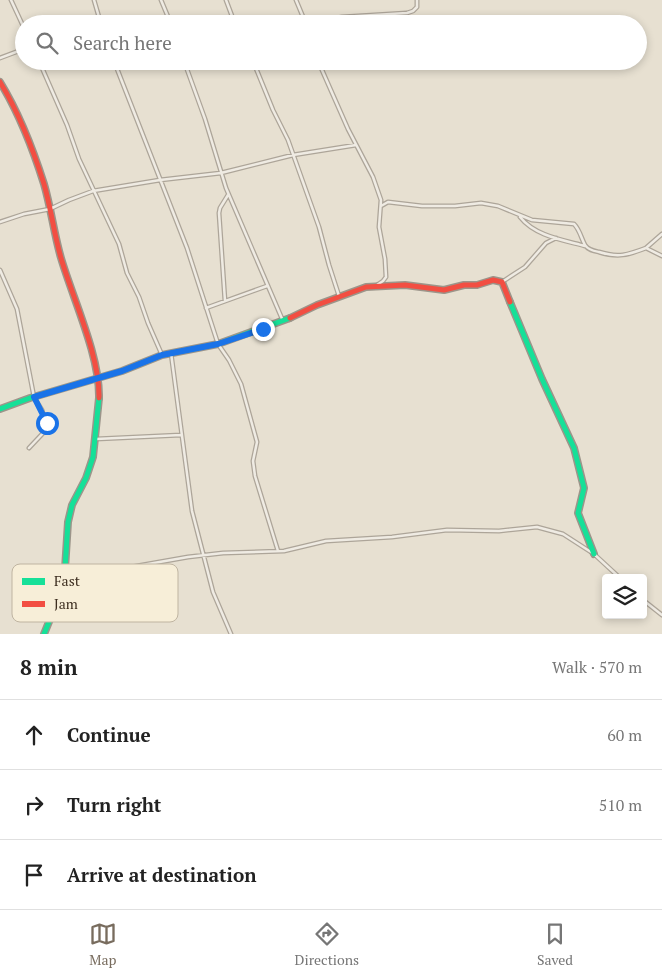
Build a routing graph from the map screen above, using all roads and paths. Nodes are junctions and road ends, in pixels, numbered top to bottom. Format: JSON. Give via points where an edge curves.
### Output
{"nodes":[{"id":1,"x":11,"y":0,"type":"edge"},
{"id":2,"x":94,"y":0,"type":"edge"},
{"id":3,"x":161,"y":0,"type":"edge"},
{"id":4,"x":226,"y":0,"type":"edge"},
{"id":5,"x":296,"y":0,"type":"edge"},
{"id":6,"x":417,"y":0,"type":"edge"},
{"id":7,"x":18,"y":15,"type":"edge"},
{"id":8,"x":98,"y":15,"type":"edge"},
{"id":9,"x":167,"y":15,"type":"edge"},
{"id":10,"x":231,"y":15,"type":"edge"},
{"id":11,"x":302,"y":15,"type":"edge"},
{"id":12,"x":374,"y":15,"type":"edge"},
{"id":13,"x":15,"y":52,"type":"edge"},
{"id":14,"x":0,"y":58,"type":"edge"},
{"id":15,"x":43,"y":70,"type":"edge"},
{"id":16,"x":117,"y":70,"type":"edge"},
{"id":17,"x":187,"y":70,"type":"edge"},
{"id":18,"x":257,"y":70,"type":"edge"},
{"id":19,"x":322,"y":70,"type":"edge"},
{"id":20,"x":0,"y":82,"type":"edge"},
{"id":21,"x":356,"y":145,"type":"junction"},
{"id":22,"x":293,"y":156,"type":"junction"},
{"id":23,"x":220,"y":173,"type":"junction"},
{"id":24,"x":160,"y":180,"type":"junction"},
{"id":25,"x":93,"y":191,"type":"junction"},
{"id":26,"x":228,"y":195,"type":"junction"},
{"id":27,"x":381,"y":206,"type":"junction"},
{"id":28,"x":50,"y":209,"type":"junction"},
{"id":29,"x":520,"y":216,"type":"junction"},
{"id":30,"x":0,"y":222,"type":"edge"},
{"id":31,"x":662,"y":234,"type":"edge"},
{"id":32,"x":556,"y":238,"type":"junction"},
{"id":33,"x":585,"y":246,"type":"junction"},
{"id":34,"x":646,"y":248,"type":"junction"},
{"id":35,"x":662,"y":256,"type":"edge"},
{"id":36,"x":0,"y":270,"type":"edge"},
{"id":37,"x":502,"y":282,"type":"junction"},
{"id":38,"x":267,"y":286,"type":"junction"},
{"id":39,"x":375,"y":286,"type":"junction"},
{"id":40,"x":339,"y":296,"type":"junction"},
{"id":41,"x":226,"y":301,"type":"junction"},
{"id":42,"x":206,"y":308,"type":"junction"},
{"id":43,"x":284,"y":321,"type":"junction"},
{"id":44,"x":218,"y":344,"type":"junction"},
{"id":45,"x":171,"y":353,"type":"junction"},
{"id":46,"x":162,"y":355,"type":"junction"},
{"id":47,"x":98,"y":378,"type":"junction"},
{"id":48,"x":34,"y":397,"type":"junction"},
{"id":49,"x":0,"y":409,"type":"edge"},
{"id":50,"x":182,"y":435,"type":"junction"},
{"id":51,"x":94,"y":438,"type":"junction"},
{"id":52,"x":28,"y":448,"type":"dead end"},
{"id":53,"x":278,"y":551,"type":"junction"},
{"id":54,"x":594,"y":554,"type":"junction"},
{"id":55,"x":204,"y":556,"type":"junction"},
{"id":56,"x":66,"y":564,"type":"edge"},
{"id":57,"x":153,"y":564,"type":"edge"},
{"id":58,"x":616,"y":574,"type":"edge"},
{"id":59,"x":647,"y":603,"type":"edge"},
{"id":60,"x":662,"y":616,"type":"edge"},
{"id":61,"x":49,"y":622,"type":"edge"},
{"id":62,"x":44,"y":634,"type":"edge"},
{"id":63,"x":231,"y":634,"type":"edge"}],
"edges":[{"from":1,"to":7,"type":"street"},
{"from":2,"to":8,"type":"street"},
{"from":3,"to":9,"type":"street"},
{"from":4,"to":10,"type":"street"},
{"from":5,"to":11,"type":"street"},
{"from":6,"to":12,"type":"street","via":[[413,11]]},
{"from":13,"to":14,"type":"street"},
{"from":15,"to":25,"type":"street"},
{"from":16,"to":24,"type":"street"},
{"from":17,"to":23,"type":"street"},
{"from":18,"to":22,"type":"street"},
{"from":19,"to":21,"type":"street"},
{"from":20,"to":28,"type":"street","via":[[25,133]]},
{"from":21,"to":22,"type":"street"},
{"from":21,"to":27,"type":"street","via":[[373,177]]},
{"from":22,"to":23,"type":"street"},
{"from":22,"to":40,"type":"street","via":[[319,227]]},
{"from":23,"to":24,"type":"street"},
{"from":23,"to":26,"type":"street"},
{"from":24,"to":25,"type":"street"},
{"from":24,"to":42,"type":"street"},
{"from":25,"to":28,"type":"street"},
{"from":25,"to":46,"type":"street","via":[[119,244],[127,273]]},
{"from":26,"to":38,"type":"street"},
{"from":26,"to":41,"type":"street","via":[[219,213]]},
{"from":27,"to":29,"type":"street","via":[[388,202],[422,206],[481,203],[498,206]]},
{"from":27,"to":39,"type":"street","via":[[378,227],[386,277]]},
{"from":28,"to":30,"type":"street"},
{"from":28,"to":47,"type":"street","via":[[61,257]]},
{"from":29,"to":32,"type":"street","via":[[534,230]]},
{"from":29,"to":33,"type":"street","via":[[574,224]]},
{"from":31,"to":34,"type":"street"},
{"from":32,"to":33,"type":"street"},
{"from":32,"to":37,"type":"street","via":[[546,243],[525,267]]},
{"from":33,"to":34,"type":"street","via":[[614,256]]},
{"from":34,"to":35,"type":"street"},
{"from":36,"to":48,"type":"street","via":[[17,309]]},
{"from":37,"to":39,"type":"street","via":[[493,280],[444,290],[405,285]]},
{"from":37,"to":54,"type":"street","via":[[574,448],[584,488],[579,517]]},
{"from":38,"to":41,"type":"street"},
{"from":38,"to":43,"type":"street"},
{"from":39,"to":40,"type":"street"},
{"from":40,"to":43,"type":"street"},
{"from":41,"to":42,"type":"street"},
{"from":42,"to":44,"type":"street"},
{"from":43,"to":44,"type":"street"},
{"from":44,"to":45,"type":"street"},
{"from":44,"to":53,"type":"street","via":[[236,371],[250,414],[257,442],[253,467]]},
{"from":45,"to":46,"type":"street"},
{"from":45,"to":50,"type":"street"},
{"from":46,"to":47,"type":"street"},
{"from":47,"to":48,"type":"street"},
{"from":47,"to":51,"type":"street","via":[[100,396]]},
{"from":48,"to":49,"type":"street"},
{"from":48,"to":52,"type":"street","via":[[47,428]]},
{"from":50,"to":51,"type":"street"},
{"from":50,"to":55,"type":"street","via":[[190,502]]},
{"from":51,"to":56,"type":"street","via":[[89,471],[72,505]]},
{"from":53,"to":54,"type":"street","via":[[326,541],[448,530],[499,531],[537,527],[563,534]]},
{"from":53,"to":55,"type":"street"},
{"from":54,"to":58,"type":"street"},
{"from":55,"to":57,"type":"street"},
{"from":55,"to":63,"type":"street","via":[[213,592]]},
{"from":59,"to":60,"type":"street"},
{"from":61,"to":62,"type":"street"}]}
